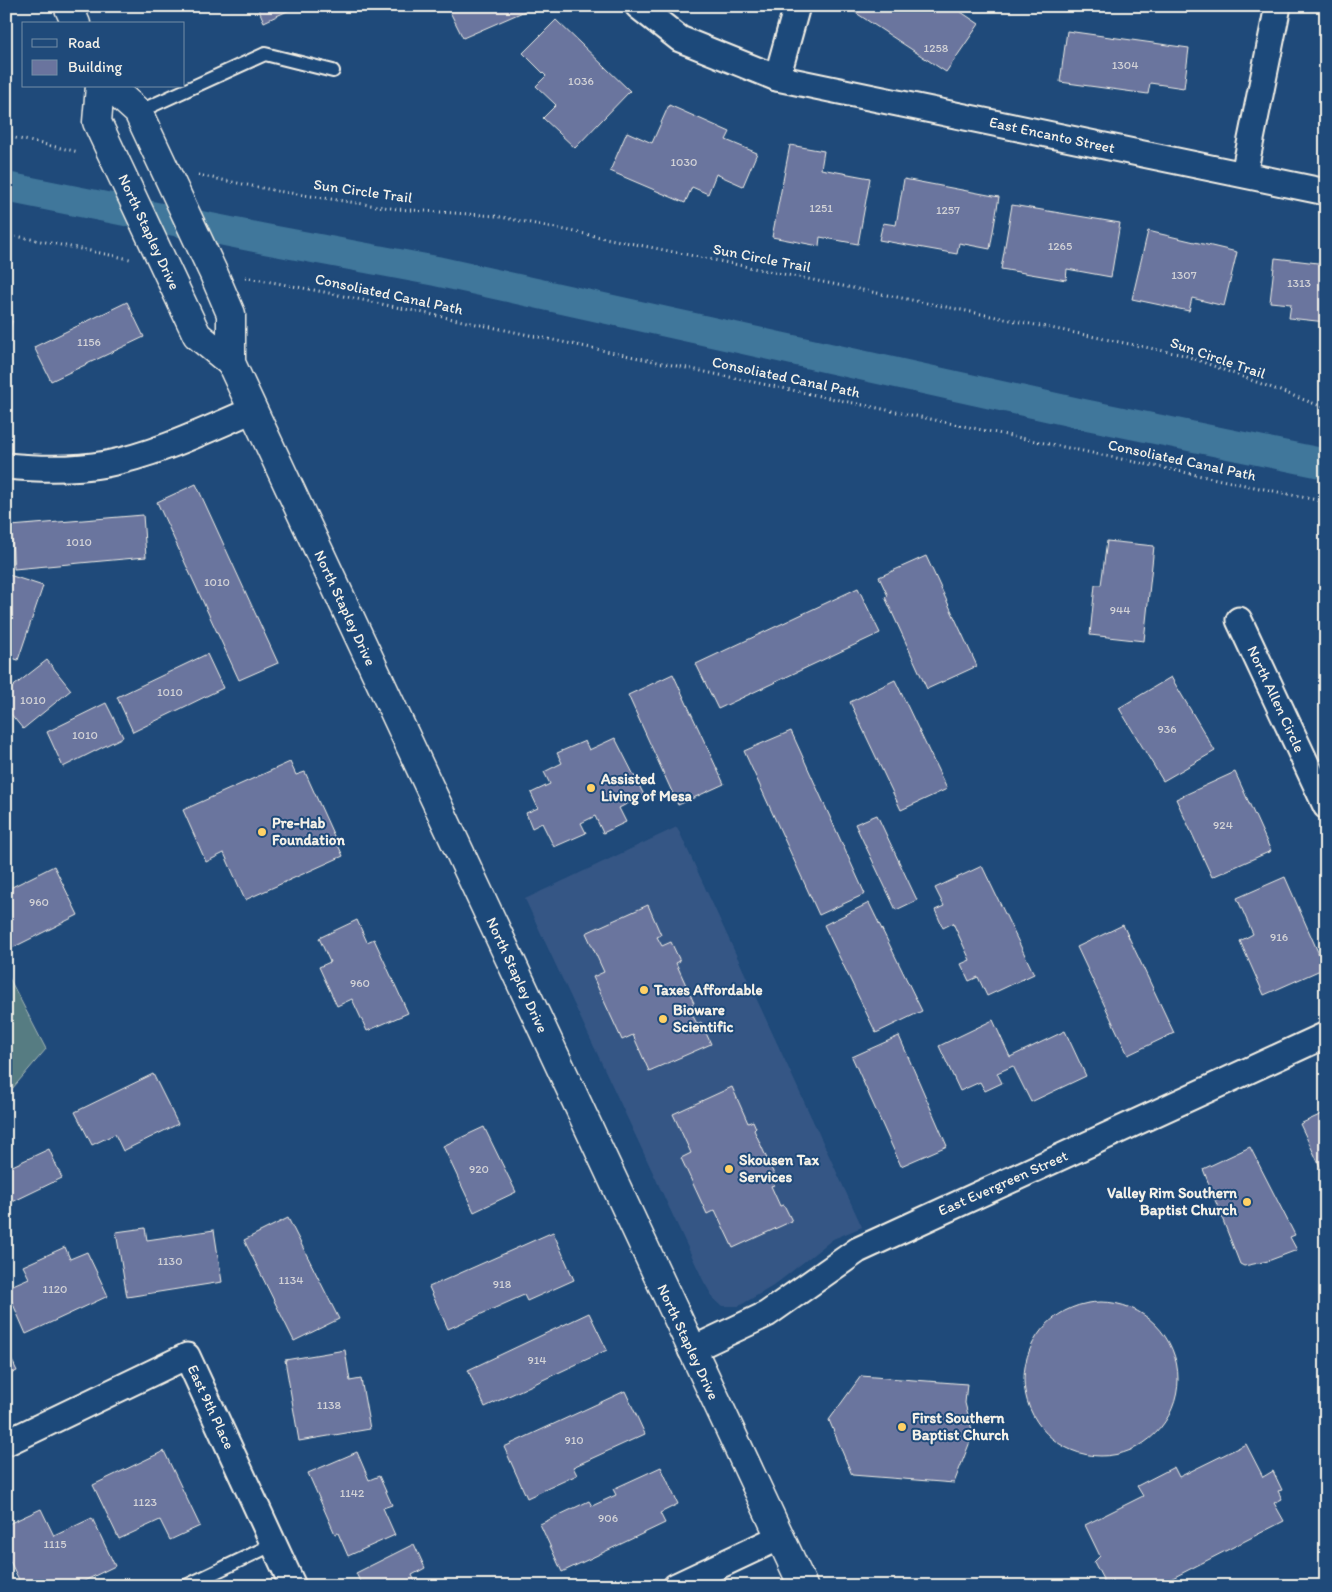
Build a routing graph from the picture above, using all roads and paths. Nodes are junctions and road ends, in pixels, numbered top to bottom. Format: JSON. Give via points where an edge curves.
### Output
{"nodes":[{"id":1,"x":68,"y":6,"type":"edge"},
{"id":2,"x":638,"y":6,"type":"edge"},
{"id":3,"x":797,"y":6,"type":"edge"},
{"id":4,"x":1278,"y":6,"type":"edge"},
{"id":5,"x":75,"y":22,"type":"edge"},
{"id":6,"x":333,"y":71,"type":"dead end"},
{"id":7,"x":777,"y":78,"type":"junction"},
{"id":8,"x":100,"y":88,"type":"edge"},
{"id":9,"x":111,"y":88,"type":"edge"},
{"id":10,"x":138,"y":112,"type":"junction"},
{"id":11,"x":6,"y":136,"type":"edge"},
{"id":12,"x":84,"y":153,"type":"dead end"},
{"id":13,"x":194,"y":174,"type":"dead end"},
{"id":14,"x":1244,"y":174,"type":"junction"},
{"id":15,"x":1326,"y":192,"type":"edge"},
{"id":16,"x":6,"y":234,"type":"edge"},
{"id":17,"x":135,"y":260,"type":"dead end"},
{"id":18,"x":241,"y":276,"type":"dead end"},
{"id":19,"x":232,"y":363,"type":"junction"},
{"id":20,"x":1326,"y":408,"type":"edge"},
{"id":21,"x":253,"y":410,"type":"junction"},
{"id":22,"x":6,"y":466,"type":"edge"},
{"id":23,"x":1326,"y":502,"type":"edge"},
{"id":24,"x":1239,"y":620,"type":"dead end"},
{"id":25,"x":1326,"y":806,"type":"edge"},
{"id":26,"x":1326,"y":1035,"type":"edge"},
{"id":27,"x":691,"y":1350,"type":"junction"},
{"id":28,"x":6,"y":1442,"type":"edge"},
{"id":29,"x":780,"y":1537,"type":"junction"},
{"id":30,"x":274,"y":1544,"type":"junction"},
{"id":31,"x":186,"y":1586,"type":"edge"},
{"id":32,"x":293,"y":1586,"type":"edge"},
{"id":33,"x":676,"y":1586,"type":"edge"},
{"id":34,"x":803,"y":1586,"type":"edge"}],
"edges":[{"from":1,"to":5,"type":"main road"},
{"from":2,"to":7,"type":"street","name":"East Encanto Street","via":[[680,39]]},
{"from":3,"to":7,"type":"street"},
{"from":4,"to":14,"type":"street"},
{"from":6,"to":10,"type":"lane","via":[[265,54]]},
{"from":7,"to":14,"type":"street","name":"East Encanto Street"},
{"from":8,"to":19,"type":"main road","name":"North Stapley Drive","via":[[97,122],[197,334]]},
{"from":9,"to":10,"type":"main road","name":"North Stapley Drive"},
{"from":10,"to":19,"type":"main road","name":"North Stapley Drive","via":[[231,314]]},
{"from":11,"to":12,"type":"path"},
{"from":13,"to":20,"type":"path","name":"Sun Circle Trail","via":[[277,191],[397,209],[496,216],[1174,353]]},
{"from":14,"to":15,"type":"street","name":"East Encanto Street"},
{"from":16,"to":17,"type":"path"},
{"from":18,"to":23,"type":"path","name":"Consoliated Canal Path"},
{"from":19,"to":21,"type":"main road","name":"North Stapley Drive"},
{"from":21,"to":22,"type":"street","via":[[180,441],[105,464],[37,468]]},
{"from":21,"to":27,"type":"main road","name":"North Stapley Drive"},
{"from":24,"to":25,"type":"street","name":"North Allen Circle"},
{"from":26,"to":27,"type":"street","name":"East Evergreen Street","via":[[858,1250],[767,1314]]},
{"from":27,"to":29,"type":"main road","name":"North Stapley Drive"},
{"from":28,"to":30,"type":"street","name":"East 9th Place","via":[[187,1356]]},
{"from":29,"to":33,"type":"street"},
{"from":29,"to":34,"type":"main road","name":"North Stapley Drive"},
{"from":30,"to":31,"type":"lane"},
{"from":30,"to":32,"type":"street","name":"East 9th Place"}]}
